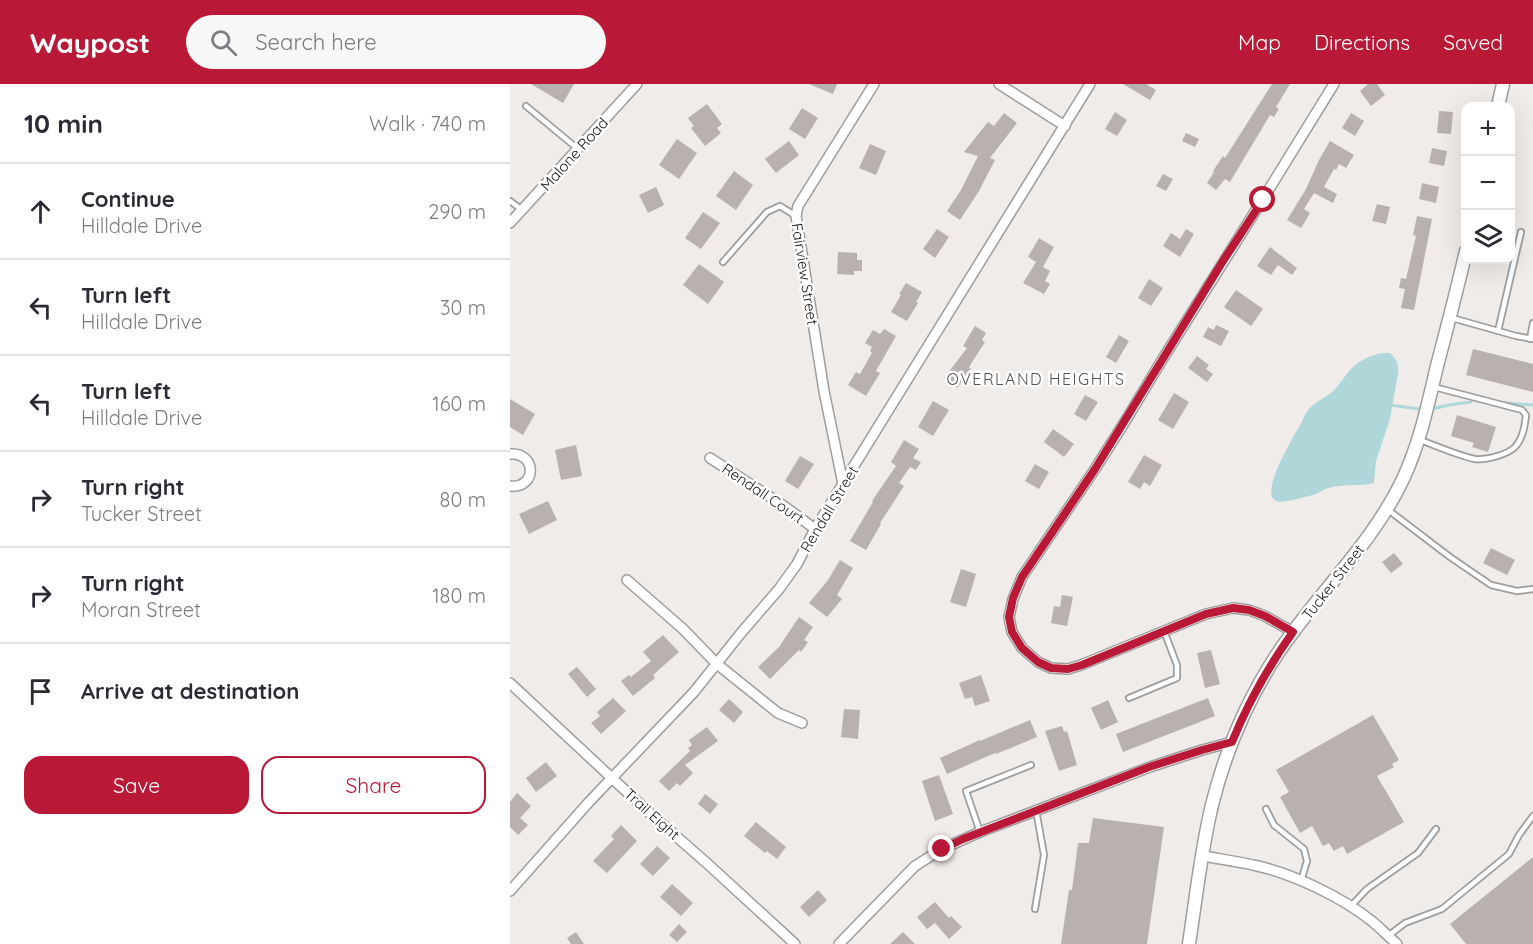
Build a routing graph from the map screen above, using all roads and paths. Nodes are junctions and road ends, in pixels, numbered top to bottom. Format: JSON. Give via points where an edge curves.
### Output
{"nodes":[{"id":1,"x":637,"y":84,"type":"edge"},
{"id":2,"x":874,"y":84,"type":"edge"},
{"id":3,"x":999,"y":84,"type":"edge"},
{"id":4,"x":1090,"y":84,"type":"edge"},
{"id":5,"x":1334,"y":84,"type":"edge"},
{"id":6,"x":1503,"y":84,"type":"edge"},
{"id":7,"x":1499,"y":102,"type":"edge"},
{"id":8,"x":525,"y":106,"type":"dead end"},
{"id":9,"x":1065,"y":126,"type":"junction"},
{"id":10,"x":578,"y":149,"type":"junction"},
{"id":11,"x":510,"y":201,"type":"edge"},
{"id":12,"x":522,"y":210,"type":"junction"},
{"id":13,"x":796,"y":216,"type":"junction"},
{"id":14,"x":510,"y":223,"type":"edge"},
{"id":15,"x":1521,"y":232,"type":"dead end"},
{"id":16,"x":723,"y":262,"type":"dead end"},
{"id":17,"x":1463,"y":264,"type":"edge"},
{"id":18,"x":1449,"y":317,"type":"junction"},
{"id":19,"x":1533,"y":323,"type":"edge"},
{"id":20,"x":1498,"y":331,"type":"junction"},
{"id":21,"x":1532,"y":339,"type":"edge"},
{"id":22,"x":1432,"y":387,"type":"junction"},
{"id":23,"x":1418,"y":440,"type":"junction"},
{"id":24,"x":510,"y":454,"type":"edge"},
{"id":25,"x":710,"y":458,"type":"dead end"},
{"id":26,"x":843,"y":484,"type":"junction"},
{"id":27,"x":510,"y":486,"type":"edge"},
{"id":28,"x":1387,"y":509,"type":"junction"},
{"id":29,"x":815,"y":529,"type":"junction"},
{"id":30,"x":627,"y":580,"type":"dead end"},
{"id":31,"x":1533,"y":589,"type":"edge"},
{"id":32,"x":1164,"y":631,"type":"junction"},
{"id":33,"x":1293,"y":632,"type":"junction"},
{"id":34,"x":717,"y":664,"type":"junction"},
{"id":35,"x":510,"y":683,"type":"edge"},
{"id":36,"x":1129,"y":698,"type":"dead end"},
{"id":37,"x":802,"y":723,"type":"dead end"},
{"id":38,"x":1232,"y":742,"type":"junction"},
{"id":39,"x":1031,"y":765,"type":"dead end"},
{"id":40,"x":612,"y":778,"type":"junction"},
{"id":41,"x":1266,"y":809,"type":"dead end"},
{"id":42,"x":1036,"y":810,"type":"junction"},
{"id":43,"x":1533,"y":816,"type":"edge"},
{"id":44,"x":1436,"y":829,"type":"dead end"},
{"id":45,"x":980,"y":832,"type":"junction"},
{"id":46,"x":1203,"y":856,"type":"junction"},
{"id":47,"x":1301,"y":881,"type":"junction"},
{"id":48,"x":510,"y":891,"type":"edge"},
{"id":49,"x":1351,"y":906,"type":"junction"},
{"id":50,"x":1035,"y":909,"type":"dead end"},
{"id":51,"x":1388,"y":936,"type":"junction"},
{"id":52,"x":842,"y":943,"type":"edge"},
{"id":53,"x":795,"y":944,"type":"edge"},
{"id":54,"x":1189,"y":944,"type":"edge"},
{"id":55,"x":1397,"y":944,"type":"edge"}],
"edges":[{"from":1,"to":10,"type":"street","name":"Malone Road"},
{"from":2,"to":13,"type":"street","name":"Fairview Street","via":[[798,206]]},
{"from":3,"to":9,"type":"street"},
{"from":4,"to":9,"type":"street","name":"Rendall Street"},
{"from":5,"to":32,"type":"street","via":[[1114,440],[1022,577],[1009,617],[1012,632],[1022,648],[1051,668],[1082,665]]},
{"from":6,"to":7,"type":"street"},
{"from":8,"to":10,"type":"lane"},
{"from":9,"to":26,"type":"street","name":"Rendall Street"},
{"from":10,"to":12,"type":"street","name":"Malone Road"},
{"from":11,"to":12,"type":"lane"},
{"from":12,"to":14,"type":"street","name":"Malone Road"},
{"from":13,"to":16,"type":"lane","via":[[780,206],[767,212]]},
{"from":13,"to":26,"type":"street","name":"Fairview Street"},
{"from":15,"to":20,"type":"lane"},
{"from":17,"to":18,"type":"street","name":"Tucker Street"},
{"from":18,"to":20,"type":"lane"},
{"from":18,"to":22,"type":"street","name":"Tucker Street"},
{"from":19,"to":21,"type":"lane"},
{"from":20,"to":21,"type":"lane"},
{"from":22,"to":23,"type":"street","name":"Tucker Street"},
{"from":22,"to":23,"type":"lane","via":[[1522,410],[1526,415],[1525,428],[1516,446],[1485,459],[1474,459]]},
{"from":23,"to":28,"type":"street","name":"Tucker Street"},
{"from":24,"to":27,"type":"street","via":[[521,455],[531,468],[524,483]]},
{"from":25,"to":29,"type":"street","name":"Rendall Court"},
{"from":26,"to":29,"type":"street","name":"Rendall Street"},
{"from":28,"to":31,"type":"lane","via":[[1491,585],[1517,591]]},
{"from":28,"to":33,"type":"street","name":"Tucker Street"},
{"from":29,"to":34,"type":"street","name":"Rendall Street","via":[[779,589]]},
{"from":30,"to":34,"type":"street"},
{"from":32,"to":33,"type":"street","via":[[1233,608],[1265,616]]},
{"from":32,"to":36,"type":"lane","via":[[1177,678]]},
{"from":33,"to":38,"type":"street","name":"Tucker Street","via":[[1259,684]]},
{"from":34,"to":37,"type":"street","via":[[778,713]]},
{"from":34,"to":40,"type":"street","name":"Rendall Street"},
{"from":35,"to":40,"type":"street","name":"Trail Eight"},
{"from":38,"to":42,"type":"street","via":[[1149,767]]},
{"from":38,"to":46,"type":"street","name":"Tucker Street","via":[[1212,804]]},
{"from":39,"to":45,"type":"lane","via":[[966,791]]},
{"from":40,"to":48,"type":"street","name":"Rendall Street"},
{"from":40,"to":53,"type":"street","name":"Trail Eight"},
{"from":41,"to":47,"type":"lane","via":[[1274,825],[1304,849],[1307,861]]},
{"from":42,"to":45,"type":"street"},
{"from":42,"to":50,"type":"lane","via":[[1044,855]]},
{"from":43,"to":51,"type":"lane","via":[[1509,854],[1442,909],[1405,923]]},
{"from":44,"to":49,"type":"lane","via":[[1418,853],[1367,888]]},
{"from":45,"to":52,"type":"street","via":[[942,849],[915,867]]},
{"from":46,"to":47,"type":"street","via":[[1253,865]]},
{"from":46,"to":54,"type":"street","name":"Tucker Street"},
{"from":47,"to":49,"type":"street"},
{"from":49,"to":51,"type":"street"},
{"from":51,"to":55,"type":"street"}]}
